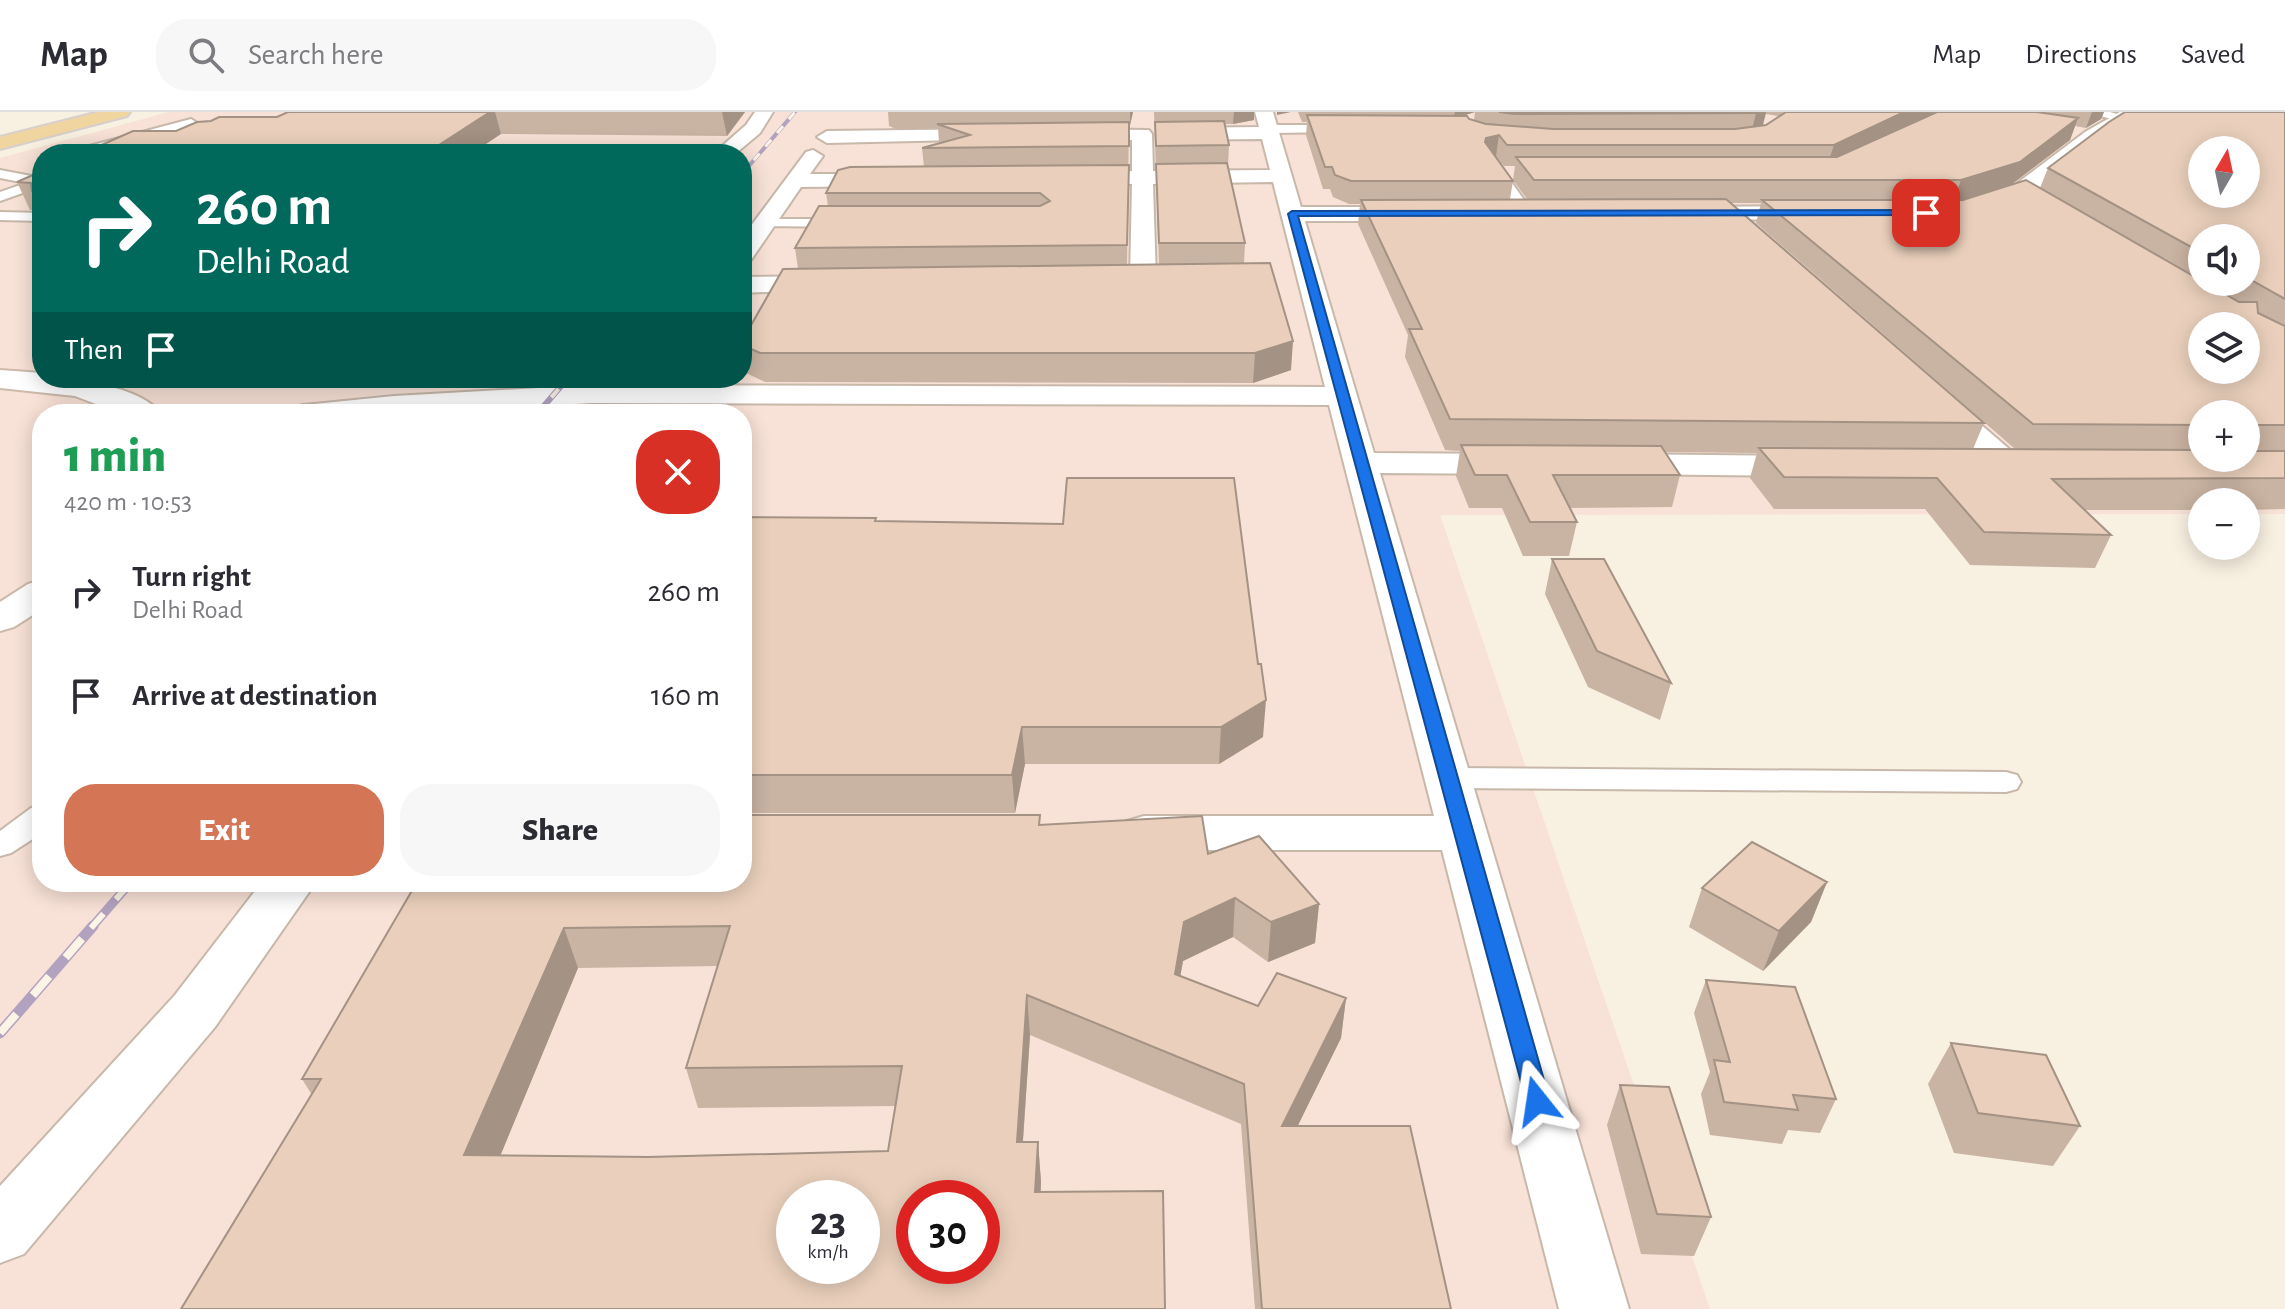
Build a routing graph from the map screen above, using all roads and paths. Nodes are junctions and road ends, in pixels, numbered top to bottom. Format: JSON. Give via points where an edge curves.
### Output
{"nodes":[{"id":1,"x":62,"y":112,"type":"edge"},
{"id":2,"x":121,"y":112,"type":"edge"},
{"id":3,"x":764,"y":112,"type":"edge"},
{"id":4,"x":844,"y":112,"type":"edge"},
{"id":5,"x":2090,"y":112,"type":"edge"},
{"id":6,"x":2129,"y":115,"type":"edge"},
{"id":7,"x":191,"y":123,"type":"edge"},
{"id":8,"x":1142,"y":123,"type":"edge"},
{"id":9,"x":1464,"y":124,"type":"edge"},
{"id":10,"x":1268,"y":125,"type":"edge"},
{"id":11,"x":0,"y":128,"type":"edge"},
{"id":12,"x":1360,"y":129,"type":"edge"},
{"id":13,"x":1023,"y":135,"type":"edge"},
{"id":14,"x":1053,"y":135,"type":"edge"},
{"id":15,"x":827,"y":137,"type":"junction"},
{"id":16,"x":184,"y":138,"type":"edge"},
{"id":17,"x":1495,"y":141,"type":"edge"},
{"id":18,"x":0,"y":143,"type":"edge"},
{"id":19,"x":106,"y":144,"type":"edge"},
{"id":20,"x":163,"y":144,"type":"edge"},
{"id":21,"x":735,"y":144,"type":"edge"},
{"id":22,"x":28,"y":163,"type":"dead end"},
{"id":23,"x":0,"y":172,"type":"edge"},
{"id":24,"x":1498,"y":173,"type":"junction"},
{"id":25,"x":1513,"y":173,"type":"edge"},
{"id":26,"x":1142,"y":177,"type":"junction"},
{"id":27,"x":1047,"y":178,"type":"edge"},
{"id":28,"x":32,"y":180,"type":"edge"},
{"id":29,"x":921,"y":180,"type":"edge"},
{"id":30,"x":795,"y":181,"type":"junction"},
{"id":31,"x":32,"y":186,"type":"edge"},
{"id":32,"x":2020,"y":192,"type":"junction"},
{"id":33,"x":1287,"y":195,"type":"junction"},
{"id":34,"x":0,"y":197,"type":"edge"},
{"id":35,"x":2047,"y":207,"type":"edge"},
{"id":36,"x":1726,"y":213,"type":"junction"},
{"id":37,"x":1832,"y":213,"type":"edge"},
{"id":38,"x":1955,"y":213,"type":"edge"},
{"id":39,"x":1442,"y":214,"type":"edge"},
{"id":40,"x":1499,"y":214,"type":"edge"},
{"id":41,"x":1535,"y":214,"type":"joint"},
{"id":42,"x":1664,"y":214,"type":"edge"},
{"id":43,"x":0,"y":216,"type":"edge"},
{"id":44,"x":32,"y":217,"type":"edge"},
{"id":45,"x":765,"y":223,"type":"junction"},
{"id":46,"x":857,"y":223,"type":"edge"},
{"id":47,"x":752,"y":241,"type":"edge"},
{"id":48,"x":1761,"y":245,"type":"edge"},
{"id":49,"x":1143,"y":280,"type":"junction"},
{"id":50,"x":1173,"y":280,"type":"edge"},
{"id":51,"x":1112,"y":281,"type":"edge"},
{"id":52,"x":850,"y":284,"type":"edge"},
{"id":53,"x":752,"y":285,"type":"edge"},
{"id":54,"x":0,"y":379,"type":"edge"},
{"id":55,"x":32,"y":383,"type":"edge"},
{"id":56,"x":1916,"y":383,"type":"edge"},
{"id":57,"x":76,"y":388,"type":"edge"},
{"id":58,"x":410,"y":388,"type":"edge"},
{"id":59,"x":594,"y":395,"type":"edge"},
{"id":60,"x":1343,"y":396,"type":"junction"},
{"id":61,"x":128,"y":404,"type":"edge"},
{"id":62,"x":395,"y":404,"type":"edge"},
{"id":63,"x":500,"y":404,"type":"edge"},
{"id":64,"x":1361,"y":463,"type":"junction"},
{"id":65,"x":1852,"y":466,"type":"edge"},
{"id":66,"x":1963,"y":467,"type":"edge"},
{"id":67,"x":32,"y":598,"type":"edge"},
{"id":68,"x":0,"y":619,"type":"edge"},
{"id":69,"x":1448,"y":778,"type":"junction"},
{"id":70,"x":2006,"y":782,"type":"dead end"},
{"id":71,"x":32,"y":825,"type":"edge"},
{"id":72,"x":1103,"y":833,"type":"edge"},
{"id":73,"x":1463,"y":833,"type":"junction"},
{"id":74,"x":0,"y":845,"type":"edge"},
{"id":75,"x":283,"y":892,"type":"edge"},
{"id":76,"x":0,"y":1233,"type":"edge"},
{"id":77,"x":1594,"y":1309,"type":"edge"}],
"edges":[{"from":1,"to":11,"type":"main road"},
{"from":2,"to":18,"type":"main road"},
{"from":3,"to":21,"type":"street"},
{"from":4,"to":15,"type":"street"},
{"from":5,"to":6,"type":"lane"},
{"from":6,"to":32,"type":"street","via":[[2084,135]]},
{"from":7,"to":19,"type":"lane"},
{"from":8,"to":10,"type":"street"},
{"from":8,"to":14,"type":"street"},
{"from":8,"to":26,"type":"street"},
{"from":9,"to":17,"type":"lane"},
{"from":9,"to":24,"type":"lane"},
{"from":10,"to":12,"type":"lane"},
{"from":10,"to":33,"type":"street"},
{"from":13,"to":15,"type":"street"},
{"from":15,"to":30,"type":"street"},
{"from":16,"to":20,"type":"lane"},
{"from":22,"to":23,"type":"lane"},
{"from":23,"to":28,"type":"lane"},
{"from":24,"to":25,"type":"lane"},
{"from":24,"to":41,"type":"lane"},
{"from":26,"to":27,"type":"street"},
{"from":26,"to":33,"type":"street"},
{"from":26,"to":49,"type":"street"},
{"from":29,"to":30,"type":"street"},
{"from":30,"to":45,"type":"street"},
{"from":31,"to":34,"type":"lane"},
{"from":32,"to":35,"type":"street"},
{"from":32,"to":38,"type":"street"},
{"from":33,"to":39,"type":"street"},
{"from":33,"to":60,"type":"street","via":[[1295,278]]},
{"from":36,"to":37,"type":"street"},
{"from":36,"to":42,"type":"street"},
{"from":36,"to":48,"type":"street"},
{"from":40,"to":41,"type":"street"},
{"from":43,"to":44,"type":"lane"},
{"from":45,"to":46,"type":"lane"},
{"from":45,"to":47,"type":"street"},
{"from":49,"to":50,"type":"street"},
{"from":49,"to":51,"type":"street"},
{"from":52,"to":53,"type":"street"},
{"from":54,"to":55,"type":"street"},
{"from":56,"to":66,"type":"street","via":[[2026,467]]},
{"from":57,"to":61,"type":"street"},
{"from":58,"to":62,"type":"street"},
{"from":59,"to":60,"type":"street"},
{"from":59,"to":63,"type":"street"},
{"from":60,"to":64,"type":"street"},
{"from":64,"to":65,"type":"street"},
{"from":64,"to":69,"type":"street"},
{"from":67,"to":68,"type":"street"},
{"from":69,"to":70,"type":"lane"},
{"from":69,"to":73,"type":"street"},
{"from":71,"to":74,"type":"lane"},
{"from":72,"to":73,"type":"street"},
{"from":73,"to":77,"type":"street"},
{"from":75,"to":76,"type":"street","via":[[195,1011]]}]}
